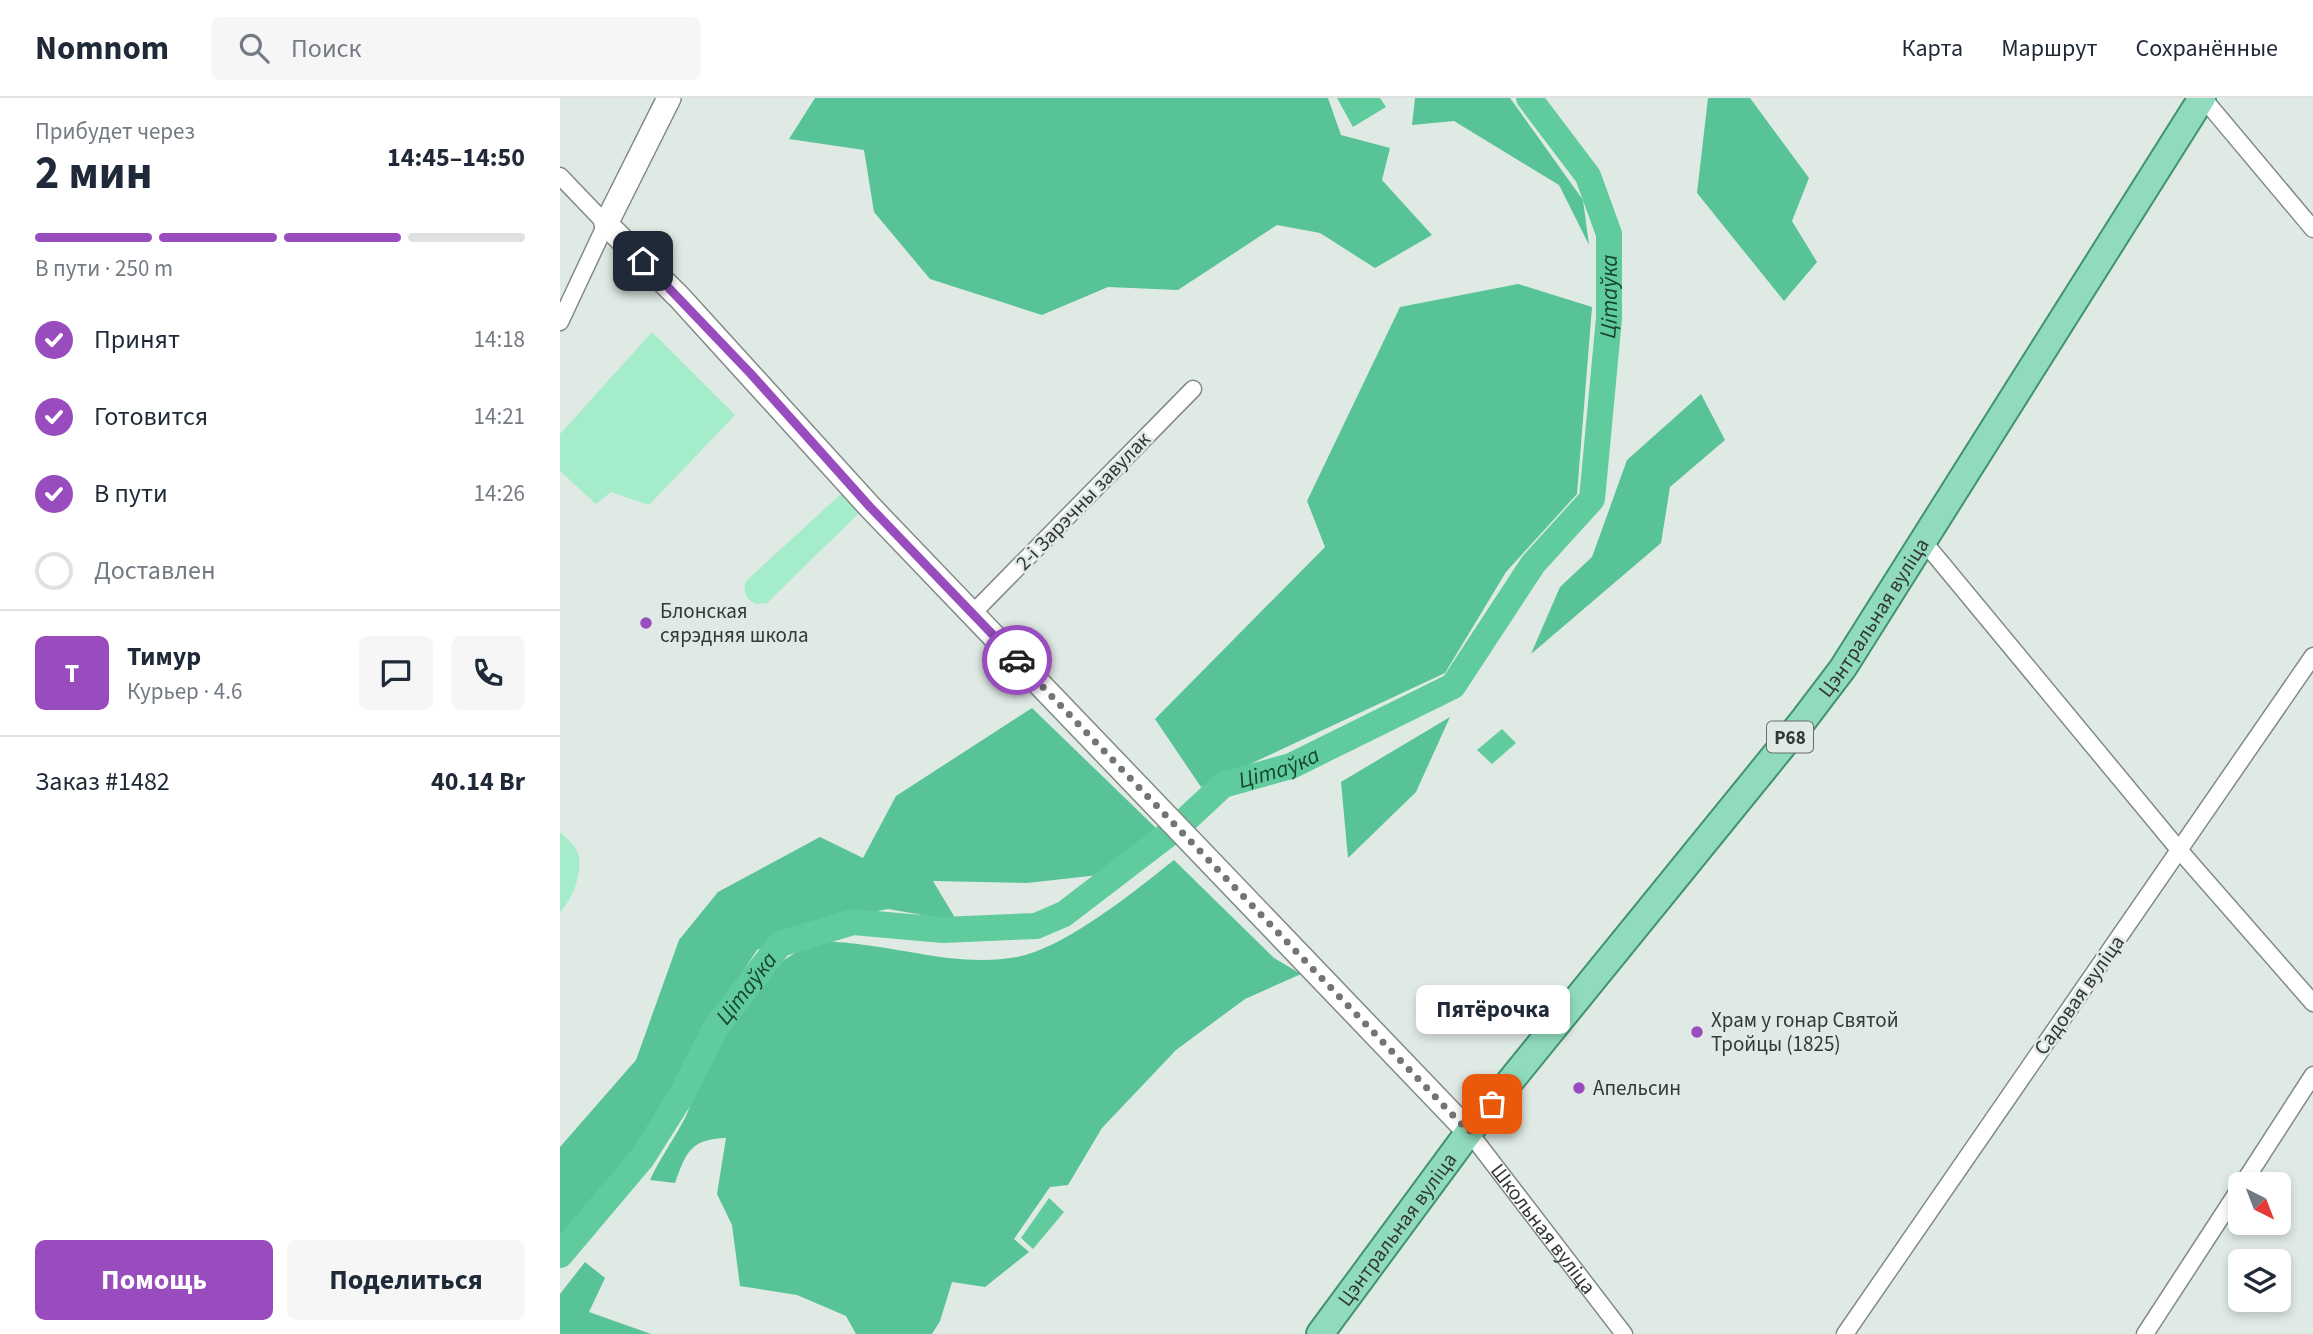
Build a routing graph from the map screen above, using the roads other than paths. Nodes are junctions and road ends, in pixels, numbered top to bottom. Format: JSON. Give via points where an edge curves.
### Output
{"nodes":[{"id":1,"x":669,"y":98,"type":"edge"},
{"id":2,"x":2202,"y":98,"type":"edge"},
{"id":3,"x":560,"y":176,"type":"edge"},
{"id":4,"x":606,"y":224,"type":"junction"},
{"id":5,"x":2313,"y":229,"type":"edge"},
{"id":6,"x":560,"y":322,"type":"edge"},
{"id":7,"x":1193,"y":389,"type":"dead end"},
{"id":8,"x":1924,"y":542,"type":"junction"},
{"id":9,"x":973,"y":613,"type":"junction"},
{"id":10,"x":2313,"y":656,"type":"edge"},
{"id":11,"x":2180,"y":851,"type":"junction"},
{"id":12,"x":2313,"y":1003,"type":"edge"},
{"id":13,"x":2313,"y":1075,"type":"edge"},
{"id":14,"x":1469,"y":1132,"type":"junction"},
{"id":15,"x":2250,"y":1172,"type":"edge"},
{"id":16,"x":2228,"y":1206,"type":"edge"},
{"id":17,"x":1320,"y":1334,"type":"edge"},
{"id":18,"x":1624,"y":1334,"type":"edge"},
{"id":19,"x":1845,"y":1334,"type":"edge"},
{"id":20,"x":2145,"y":1334,"type":"edge"}],
"edges":[{"from":1,"to":4,"type":"main road"},
{"from":2,"to":5,"type":"street"},
{"from":2,"to":8,"type":"main road","name":"Цэнтральная вуліца","number":"Р68"},
{"from":3,"to":4,"type":"street"},
{"from":4,"to":6,"type":"street"},
{"from":4,"to":9,"type":"main road","name":"Школьная вуліца"},
{"from":7,"to":9,"type":"street","name":"2-і Зарэчны завулак"},
{"from":8,"to":11,"type":"street"},
{"from":8,"to":14,"type":"main road","name":"Цэнтральная вуліца","number":"Р68","via":[[1843,668],[1802,722]]},
{"from":9,"to":14,"type":"main road","name":"Школьная вуліца"},
{"from":10,"to":11,"type":"street","name":"Садовая вуліца"},
{"from":11,"to":12,"type":"street"},
{"from":11,"to":19,"type":"street","name":"Садовая вуліца"},
{"from":13,"to":15,"type":"street"},
{"from":14,"to":17,"type":"main road","name":"Цэнтральная вуліца","number":"Р68"},
{"from":14,"to":18,"type":"street","name":"Школьная вуліца"},
{"from":16,"to":20,"type":"street"}]}
